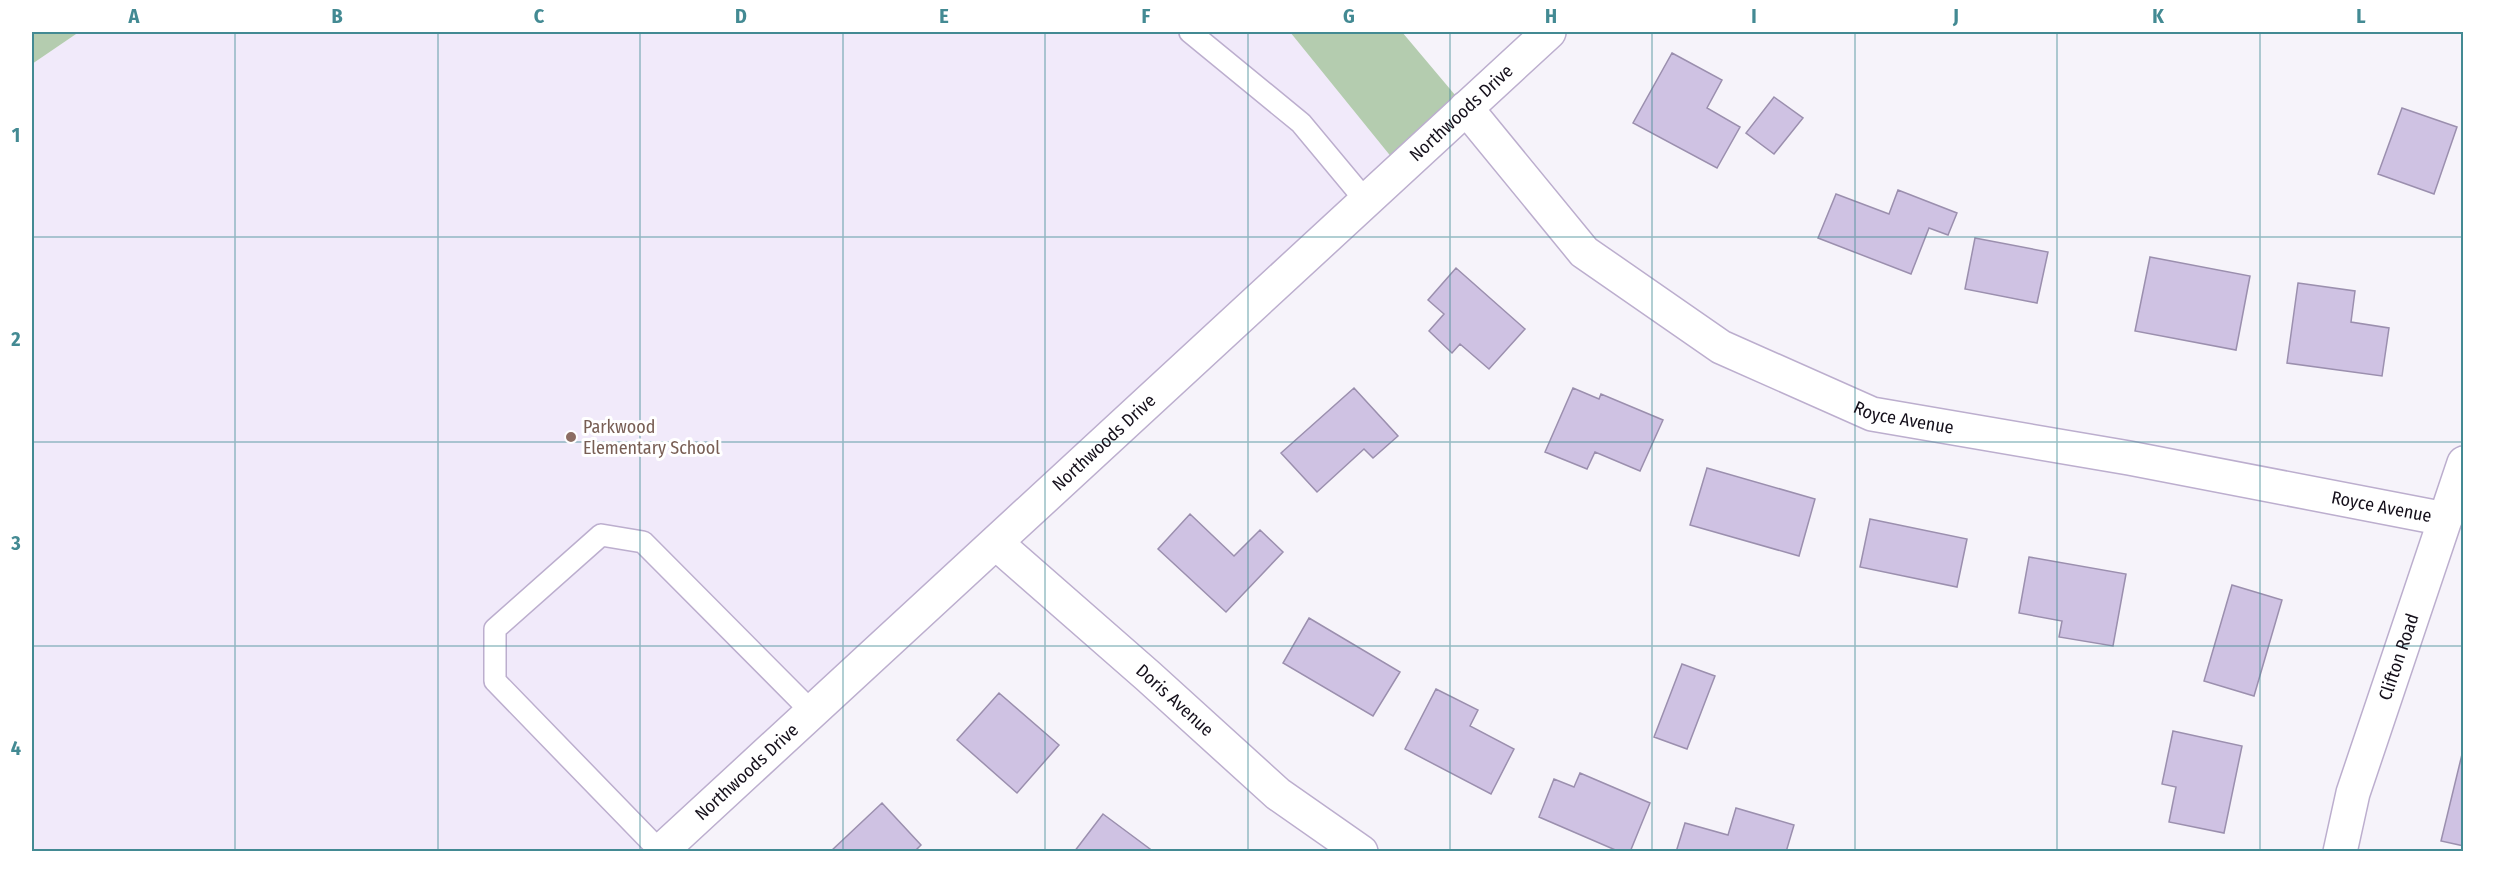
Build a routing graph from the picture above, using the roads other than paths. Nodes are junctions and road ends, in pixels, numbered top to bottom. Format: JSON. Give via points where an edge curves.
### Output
{"nodes":[{"id":1,"x":1190,"y":32,"type":"edge"},
{"id":2,"x":1549,"y":32,"type":"edge"},
{"id":3,"x":1466,"y":108,"type":"junction"},
{"id":4,"x":1366,"y":201,"type":"junction"},
{"id":5,"x":2463,"y":463,"type":"edge"},
{"id":6,"x":2445,"y":519,"type":"junction"},
{"id":7,"x":996,"y":543,"type":"junction"},
{"id":8,"x":812,"y":712,"type":"junction"},
{"id":9,"x":660,"y":851,"type":"edge"},
{"id":10,"x":1361,"y":852,"type":"edge"},
{"id":11,"x":2340,"y":852,"type":"edge"}],
"edges":[{"from":1,"to":4,"type":"lane","via":[[1301,123]]},
{"from":2,"to":3,"type":"street","name":"Northwoods Drive"},
{"from":3,"to":4,"type":"street","name":"Northwoods Drive"},
{"from":3,"to":6,"type":"street","name":"Royce Avenue","via":[[1584,252],[1721,347],[1872,414],[2129,458]]},
{"from":4,"to":7,"type":"street","name":"Northwoods Drive"},
{"from":5,"to":6,"type":"street","name":"Clifton Road"},
{"from":6,"to":11,"type":"street","name":"Clifton Road","via":[[2353,793]]},
{"from":7,"to":8,"type":"street","name":"Northwoods Drive"},
{"from":7,"to":10,"type":"street","name":"Doris Avenue","via":[[1278,794]]},
{"from":8,"to":9,"type":"street","name":"Northwoods Drive"},
{"from":8,"to":9,"type":"lane","via":[[643,542],[601,535],[495,629],[495,681]]}]}
